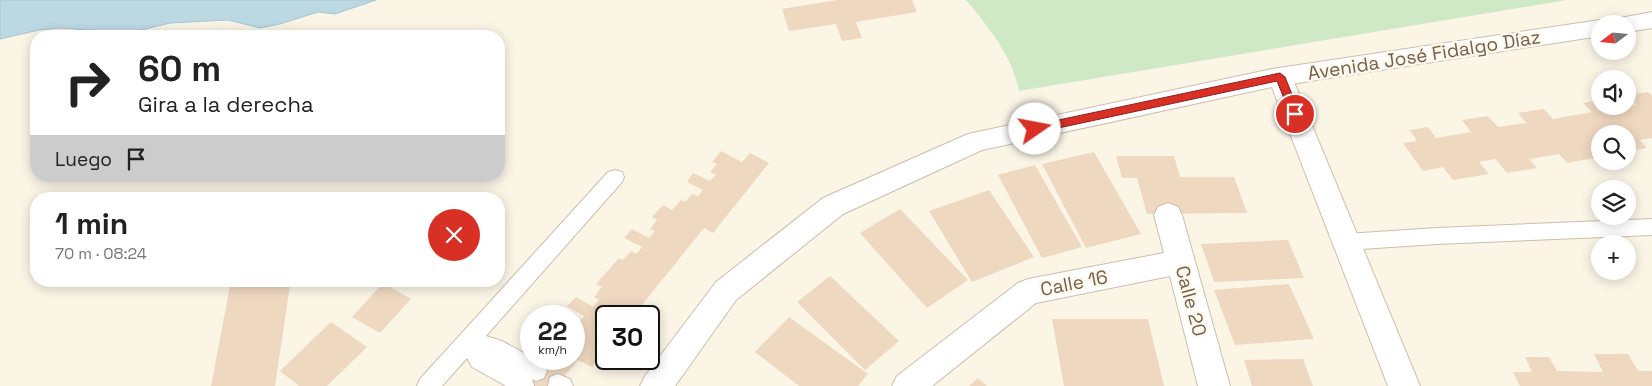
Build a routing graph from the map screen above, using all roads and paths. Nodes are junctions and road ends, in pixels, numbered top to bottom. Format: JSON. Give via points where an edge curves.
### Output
{"nodes":[{"id":1,"x":1652,"y":20,"type":"edge"},
{"id":2,"x":1636,"y":23,"type":"edge"},
{"id":3,"x":1591,"y":29,"type":"edge"},
{"id":4,"x":1280,"y":77,"type":"junction"},
{"id":5,"x":615,"y":177,"type":"dead end"},
{"id":6,"x":1168,"y":215,"type":"dead end"},
{"id":7,"x":1652,"y":227,"type":"edge"},
{"id":8,"x":1346,"y":242,"type":"junction"},
{"id":9,"x":1180,"y":262,"type":"junction"},
{"id":10,"x":468,"y":341,"type":"junction"},
{"id":11,"x":530,"y":378,"type":"edge"},
{"id":12,"x":428,"y":386,"type":"edge"},
{"id":13,"x":656,"y":386,"type":"edge"},
{"id":14,"x":908,"y":386,"type":"edge"},
{"id":15,"x":1214,"y":386,"type":"edge"},
{"id":16,"x":1404,"y":386,"type":"edge"}],
"edges":[{"from":1,"to":2,"type":"street"},
{"from":3,"to":4,"type":"street","name":"Avenida José Fidalgo Díaz"},
{"from":4,"to":8,"type":"street"},
{"from":4,"to":13,"type":"street","name":"Avenida José Fidalgo Díaz","via":[[977,141],[834,206],[726,291]]},
{"from":5,"to":10,"type":"lane"},
{"from":6,"to":9,"type":"street","name":"Calle 20"},
{"from":7,"to":8,"type":"lane"},
{"from":8,"to":16,"type":"street"},
{"from":9,"to":14,"type":"street","name":"Calle 16","via":[[1028,292]]},
{"from":9,"to":15,"type":"street","name":"Calle 20"},
{"from":10,"to":11,"type":"lane","via":[[480,360]]},
{"from":10,"to":12,"type":"lane"}]}
